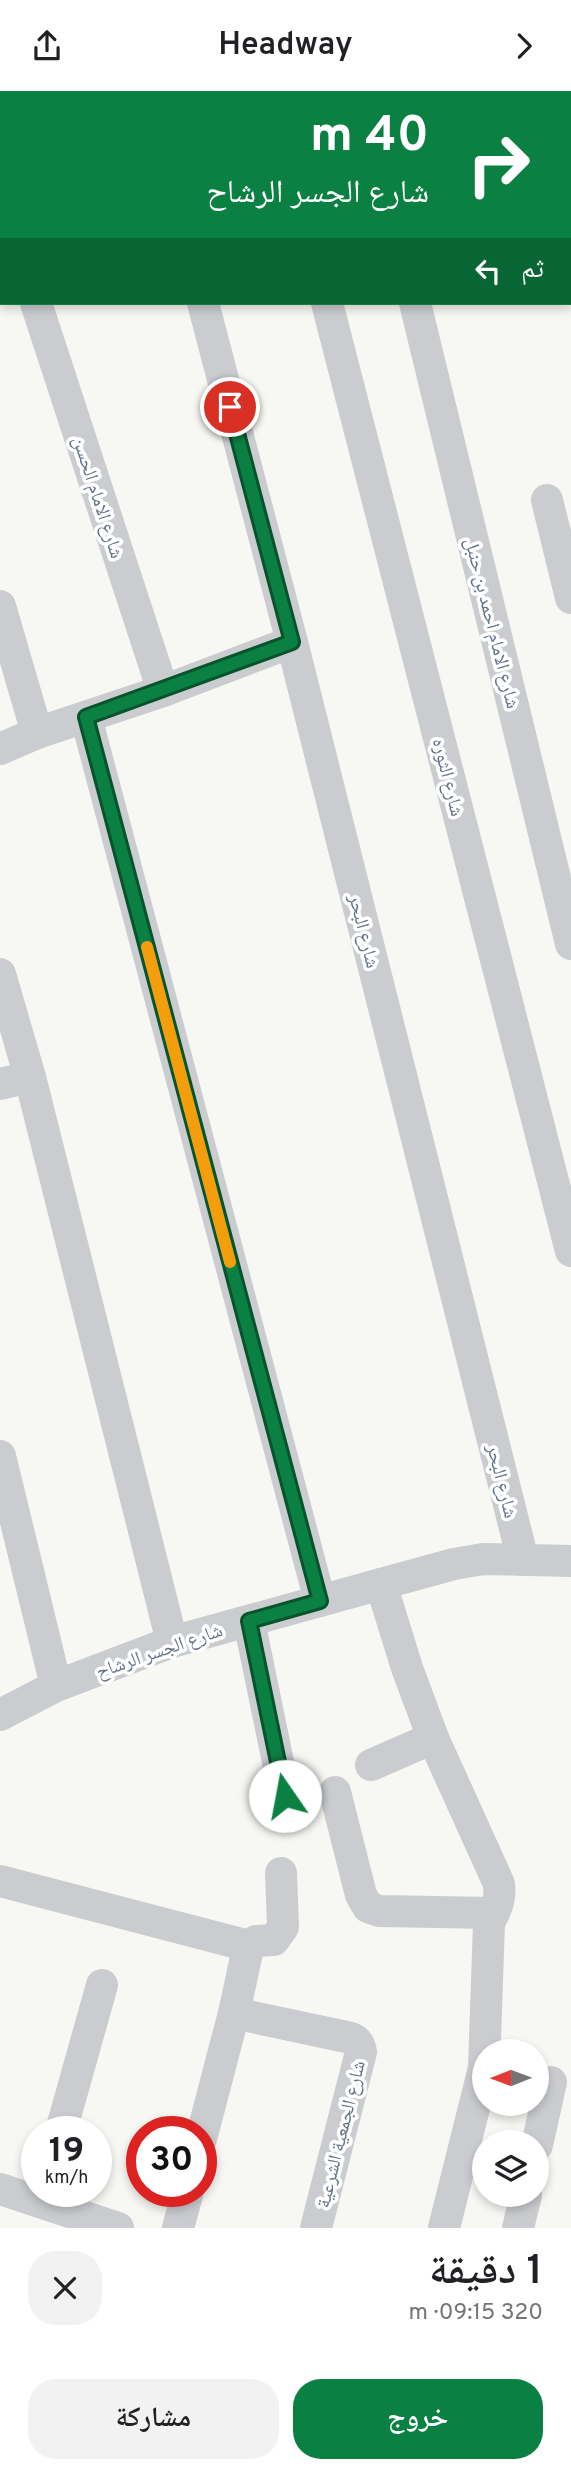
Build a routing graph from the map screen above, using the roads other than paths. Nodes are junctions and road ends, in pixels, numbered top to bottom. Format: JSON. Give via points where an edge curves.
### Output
{"nodes":[{"id":1,"x":37,"y":305,"type":"edge"},
{"id":2,"x":204,"y":305,"type":"edge"},
{"id":3,"x":328,"y":305,"type":"edge"},
{"id":4,"x":415,"y":305,"type":"edge"},
{"id":5,"x":547,"y":499,"type":"dead end"},
{"id":6,"x":571,"y":598,"type":"edge"},
{"id":7,"x":0,"y":606,"type":"edge"},
{"id":8,"x":292,"y":642,"type":"junction"},
{"id":9,"x":163,"y":691,"type":"junction"},
{"id":10,"x":86,"y":717,"type":"junction"},
{"id":11,"x":37,"y":733,"type":"junction"},
{"id":12,"x":0,"y":748,"type":"edge"},
{"id":13,"x":571,"y":944,"type":"edge"},
{"id":14,"x":0,"y":974,"type":"edge"},
{"id":15,"x":15,"y":1081,"type":"edge"},
{"id":16,"x":571,"y":1251,"type":"edge"},
{"id":17,"x":0,"y":1456,"type":"edge"},
{"id":18,"x":523,"y":1560,"type":"junction"},
{"id":19,"x":571,"y":1561,"type":"edge"},
{"id":20,"x":381,"y":1584,"type":"junction"},
{"id":21,"x":320,"y":1601,"type":"junction"},
{"id":22,"x":249,"y":1621,"type":"junction"},
{"id":23,"x":172,"y":1642,"type":"junction"},
{"id":24,"x":57,"y":1686,"type":"junction"},
{"id":25,"x":0,"y":1715,"type":"edge"},
{"id":26,"x":433,"y":1738,"type":"junction"},
{"id":27,"x":370,"y":1765,"type":"dead end"},
{"id":28,"x":335,"y":1792,"type":"dead end"},
{"id":29,"x":285,"y":1796,"type":"dead end"},
{"id":30,"x":281,"y":1873,"type":"dead end"},
{"id":31,"x":0,"y":1881,"type":"edge"},
{"id":32,"x":494,"y":1913,"type":"junction"},
{"id":33,"x":249,"y":1946,"type":"junction"},
{"id":34,"x":102,"y":1985,"type":"dead end"},
{"id":35,"x":234,"y":2013,"type":"junction"},
{"id":36,"x":485,"y":2039,"type":"edge"},
{"id":37,"x":553,"y":2082,"type":"edge"},
{"id":38,"x":65,"y":2116,"type":"edge"},
{"id":39,"x":207,"y":2116,"type":"edge"},
{"id":40,"x":472,"y":2116,"type":"edge"},
{"id":41,"x":541,"y":2130,"type":"edge"},
{"id":42,"x":0,"y":2189,"type":"edge"},
{"id":43,"x":21,"y":2193,"type":"edge"},
{"id":44,"x":67,"y":2207,"type":"edge"},
{"id":45,"x":184,"y":2207,"type":"edge"},
{"id":46,"x":523,"y":2207,"type":"edge"},
{"id":47,"x":118,"y":2228,"type":"edge"},
{"id":48,"x":178,"y":2228,"type":"edge"},
{"id":49,"x":316,"y":2228,"type":"edge"},
{"id":50,"x":444,"y":2228,"type":"edge"},
{"id":51,"x":519,"y":2228,"type":"edge"}],
"edges":[{"from":1,"to":9,"type":"street","name":"شارع الامام الحسن"},
{"from":2,"to":8,"type":"street","name":"شارع البحر"},
{"from":3,"to":16,"type":"street","name":"شارع الثوره"},
{"from":4,"to":13,"type":"street","name":"شارع الامام احمد بن حنبل"},
{"from":5,"to":6,"type":"street"},
{"from":7,"to":11,"type":"street"},
{"from":8,"to":9,"type":"street"},
{"from":8,"to":18,"type":"street","name":"شارع البحر"},
{"from":9,"to":10,"type":"street"},
{"from":10,"to":11,"type":"street"},
{"from":10,"to":21,"type":"street"},
{"from":11,"to":12,"type":"street"},
{"from":14,"to":15,"type":"street"},
{"from":15,"to":23,"type":"street"},
{"from":17,"to":24,"type":"street"},
{"from":18,"to":19,"type":"street","name":"شارع الجسر الرشاح"},
{"from":18,"to":20,"type":"street","name":"شارع الجسر الرشاح","via":[[482,1559]]},
{"from":20,"to":21,"type":"street","name":"شارع الجسر الرشاح"},
{"from":20,"to":26,"type":"street"},
{"from":21,"to":22,"type":"street","name":"شارع الجسر الرشاح"},
{"from":22,"to":23,"type":"street","name":"شارع الجسر الرشاح"},
{"from":22,"to":29,"type":"street"},
{"from":23,"to":24,"type":"street","name":"شارع الجسر الرشاح"},
{"from":24,"to":25,"type":"street","name":"شارع الجسر الرشاح"},
{"from":26,"to":27,"type":"street"},
{"from":26,"to":32,"type":"street","via":[[499,1884],[501,1898]]},
{"from":28,"to":32,"type":"street","via":[[368,1907]]},
{"from":30,"to":33,"type":"street","via":[[281,1933],[274,1940]]},
{"from":31,"to":33,"type":"street"},
{"from":32,"to":36,"type":"street","via":[[489,1923]]},
{"from":33,"to":35,"type":"street"},
{"from":34,"to":38,"type":"street"},
{"from":35,"to":39,"type":"street"},
{"from":35,"to":49,"type":"street","name":"شارع الجمعية الشرعية","via":[[351,2038],[360,2047]]},
{"from":37,"to":41,"type":"street"},
{"from":40,"to":50,"type":"street"},
{"from":42,"to":43,"type":"street"},
{"from":44,"to":47,"type":"street"},
{"from":45,"to":48,"type":"street"},
{"from":46,"to":51,"type":"street"}]}
